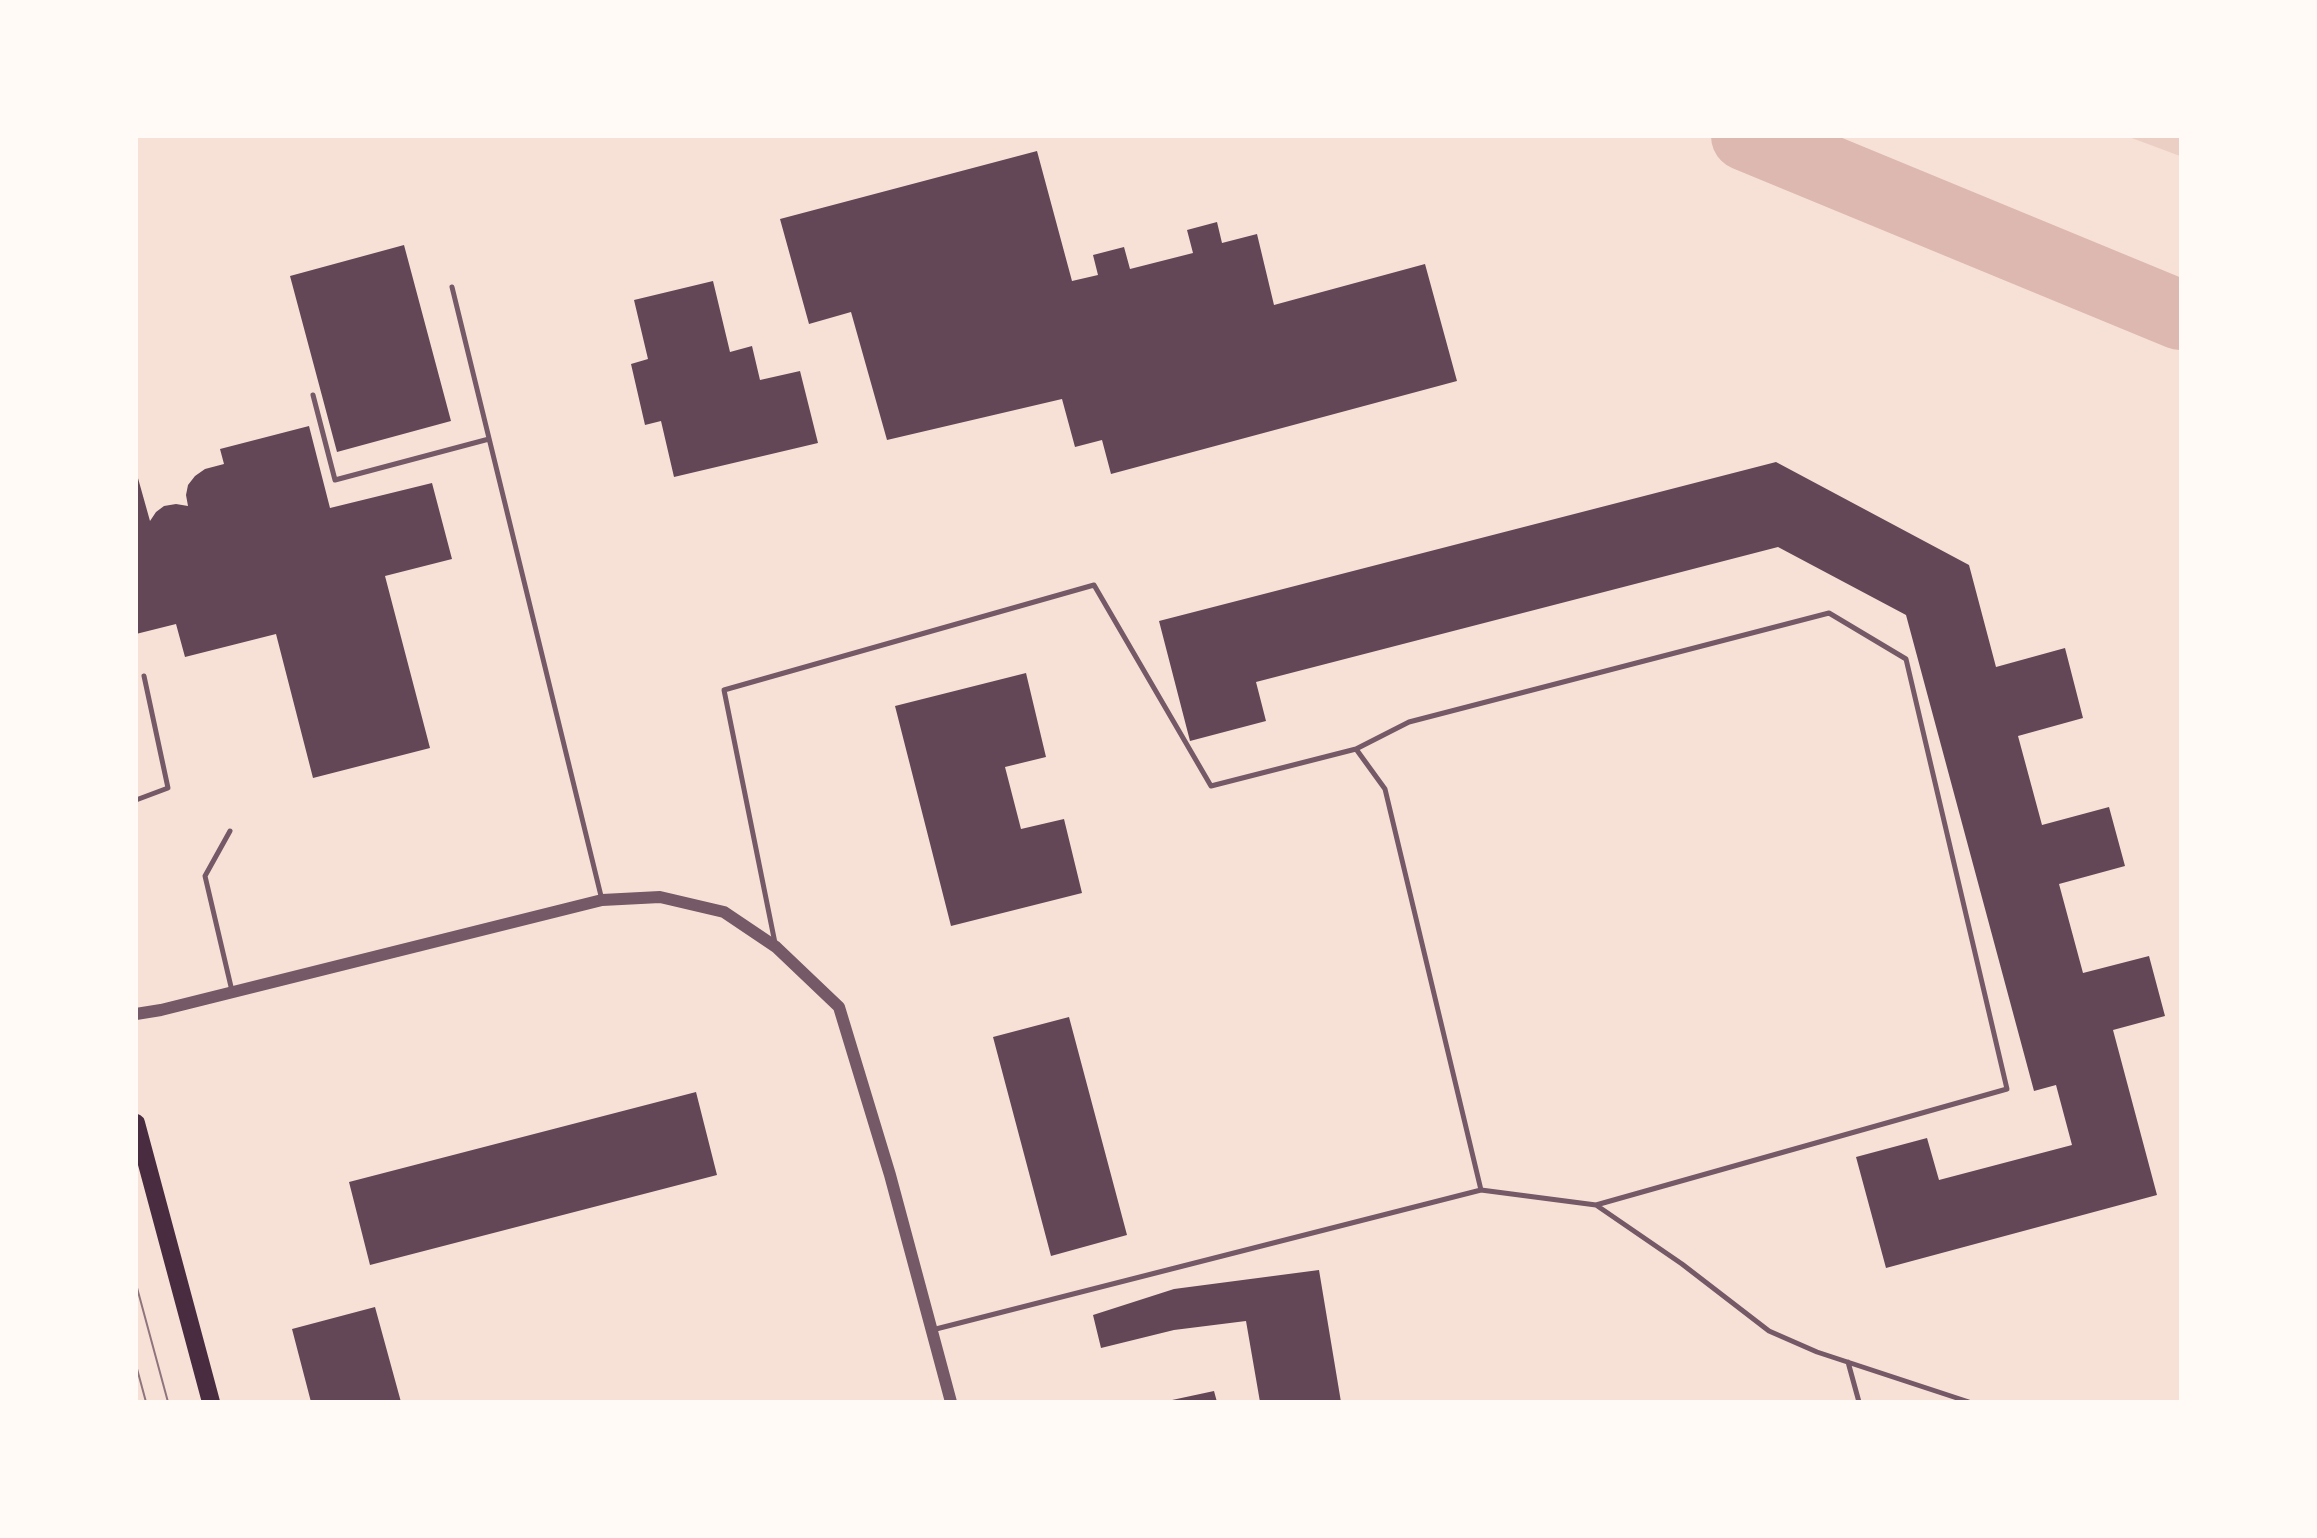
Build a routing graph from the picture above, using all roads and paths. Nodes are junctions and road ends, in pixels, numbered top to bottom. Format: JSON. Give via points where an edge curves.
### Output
{"nodes":[{"id":1,"x":452,"y":287,"type":"dead end"},
{"id":2,"x":313,"y":394,"type":"dead end"},
{"id":3,"x":489,"y":439,"type":"junction"},
{"id":4,"x":144,"y":676,"type":"dead end"},
{"id":5,"x":1356,"y":750,"type":"junction"},
{"id":6,"x":136,"y":800,"type":"edge"},
{"id":7,"x":230,"y":831,"type":"dead end"},
{"id":8,"x":602,"y":900,"type":"junction"},
{"id":9,"x":776,"y":947,"type":"junction"},
{"id":10,"x":232,"y":991,"type":"junction"},
{"id":11,"x":136,"y":1014,"type":"edge"},
{"id":12,"x":136,"y":1123,"type":"edge"},
{"id":13,"x":1481,"y":1191,"type":"junction"},
{"id":14,"x":1596,"y":1205,"type":"junction"},
{"id":15,"x":932,"y":1330,"type":"junction"},
{"id":16,"x":1848,"y":1362,"type":"junction"},
{"id":17,"x":211,"y":1402,"type":"edge"},
{"id":18,"x":951,"y":1402,"type":"edge"},
{"id":19,"x":1859,"y":1402,"type":"edge"},
{"id":20,"x":1969,"y":1402,"type":"edge"}],
"edges":[{"from":1,"to":3,"type":"lane"},
{"from":2,"to":3,"type":"lane","via":[[335,480]]},
{"from":3,"to":8,"type":"lane"},
{"from":4,"to":6,"type":"lane","via":[[168,788]]},
{"from":5,"to":9,"type":"lane","via":[[1211,786],[1094,585],[724,690]]},
{"from":5,"to":13,"type":"lane","via":[[1385,789]]},
{"from":5,"to":14,"type":"lane","via":[[1409,722],[1829,613],[1906,659],[2007,1088]]},
{"from":7,"to":10,"type":"lane","via":[[205,876]]},
{"from":8,"to":9,"type":"street","via":[[660,897],[724,912]]},
{"from":8,"to":10,"type":"street"},
{"from":9,"to":15,"type":"street","via":[[839,1007]]},
{"from":10,"to":11,"type":"street"},
{"from":12,"to":17,"type":"main road"},
{"from":13,"to":14,"type":"lane"},
{"from":13,"to":15,"type":"lane"},
{"from":14,"to":16,"type":"lane","via":[[1769,1331]]},
{"from":15,"to":18,"type":"street"},
{"from":16,"to":19,"type":"lane"},
{"from":16,"to":20,"type":"lane"}]}
